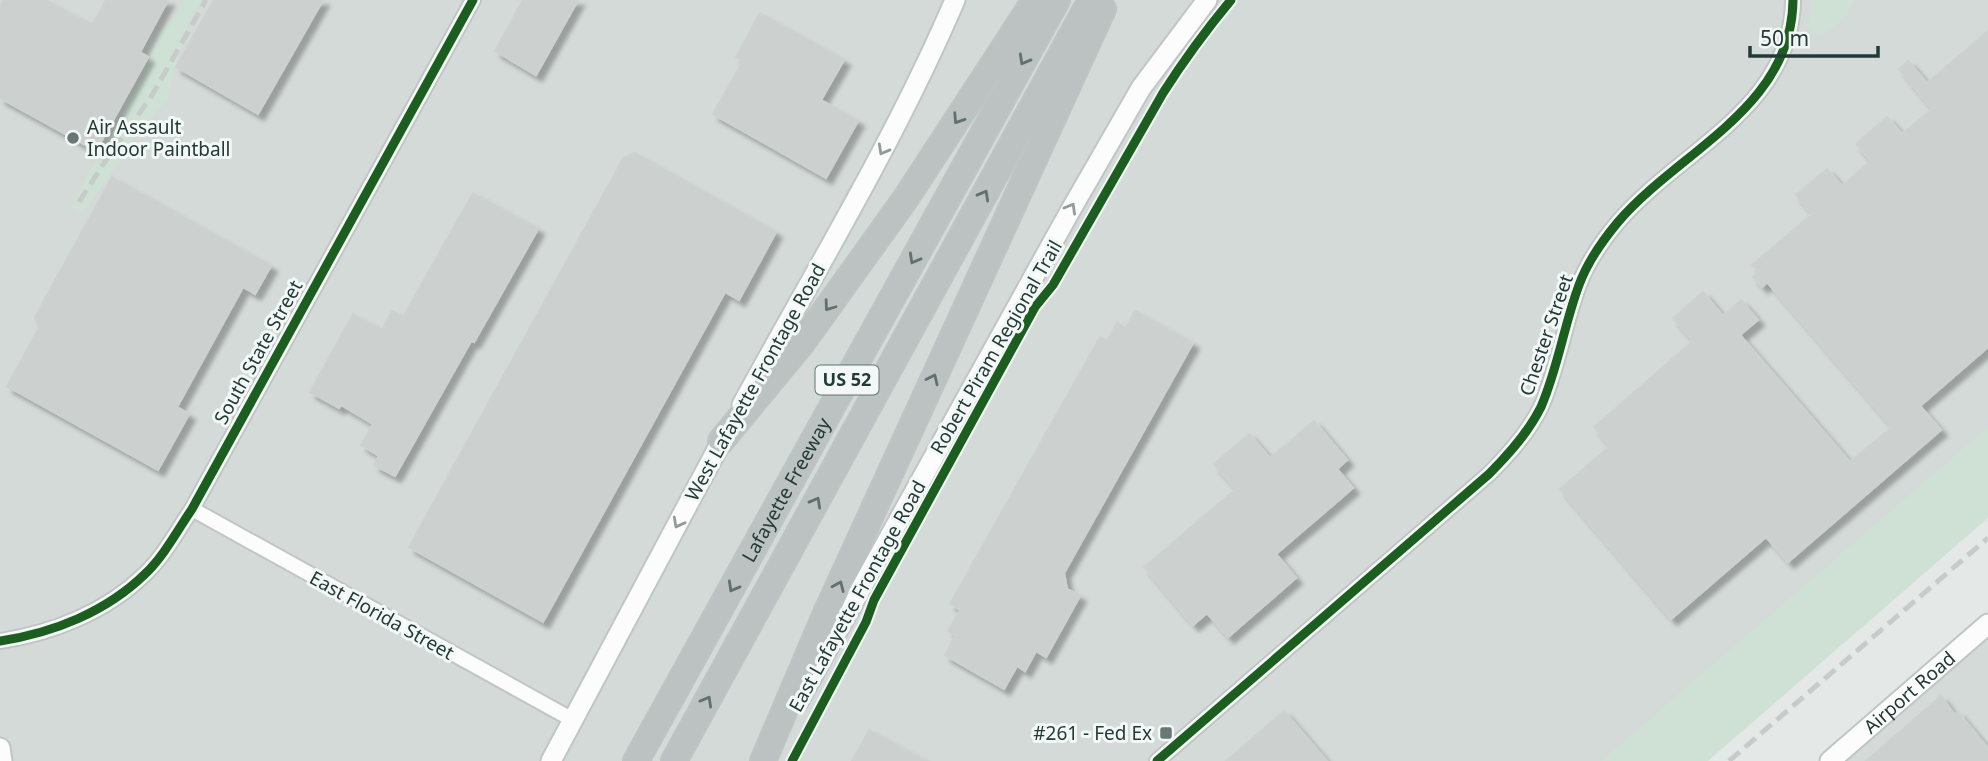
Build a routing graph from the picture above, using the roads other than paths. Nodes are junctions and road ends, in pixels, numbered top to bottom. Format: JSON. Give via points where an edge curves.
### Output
{"nodes":[{"id":1,"x":473,"y":0,"type":"edge"},
{"id":2,"x":955,"y":0,"type":"edge"},
{"id":3,"x":1035,"y":0,"type":"edge"},
{"id":4,"x":1057,"y":0,"type":"edge"},
{"id":5,"x":1091,"y":0,"type":"edge"},
{"id":6,"x":1106,"y":0,"type":"edge"},
{"id":7,"x":1207,"y":0,"type":"edge"},
{"id":8,"x":1793,"y":0,"type":"edge"},
{"id":9,"x":721,"y":441,"type":"junction"},
{"id":10,"x":192,"y":509,"type":"junction"},
{"id":11,"x":1988,"y":624,"type":"edge"},
{"id":12,"x":0,"y":641,"type":"edge"},
{"id":13,"x":573,"y":720,"type":"junction"},
{"id":14,"x":0,"y":748,"type":"edge"},
{"id":15,"x":2,"y":761,"type":"edge"},
{"id":16,"x":551,"y":761,"type":"edge"},
{"id":17,"x":636,"y":761,"type":"edge"},
{"id":18,"x":674,"y":761,"type":"edge"},
{"id":19,"x":764,"y":761,"type":"edge"},
{"id":20,"x":1157,"y":761,"type":"edge"},
{"id":21,"x":1830,"y":761,"type":"edge"}],
"edges":[{"from":1,"to":10,"type":"street","name":"South State Street"},
{"from":2,"to":9,"type":"main road","name":"West Lafayette Frontage Road","one_way":true,"via":[[897,123]]},
{"from":3,"to":9,"type":"highway","one_way":true,"via":[[906,198],[802,343]]},
{"from":4,"to":17,"type":"highway","name":"Lafayette Freeway","number":"US 52","one_way":true},
{"from":18,"to":5,"type":"highway","name":"Lafayette Freeway","number":"US 52","one_way":true},
{"from":19,"to":6,"type":"highway","one_way":true},
{"from":19,"to":7,"type":"main road","name":"East Lafayette Frontage Road","one_way":true,"via":[[1141,88]]},
{"from":8,"to":20,"type":"street","name":"Chester Street","via":[[1789,36],[1762,90],[1637,203],[1602,243],[1580,282],[1540,409],[1511,452]]},
{"from":9,"to":13,"type":"main road","name":"West Lafayette Frontage Road","one_way":true},
{"from":10,"to":12,"type":"street","name":"South State Street","via":[[160,557],[126,590],[68,623]]},
{"from":10,"to":13,"type":"street","name":"East Florida Street"},
{"from":11,"to":21,"type":"main road","name":"Airport Road"},
{"from":13,"to":16,"type":"main road","name":"West Lafayette Frontage Road"},
{"from":14,"to":15,"type":"main road"}]}
